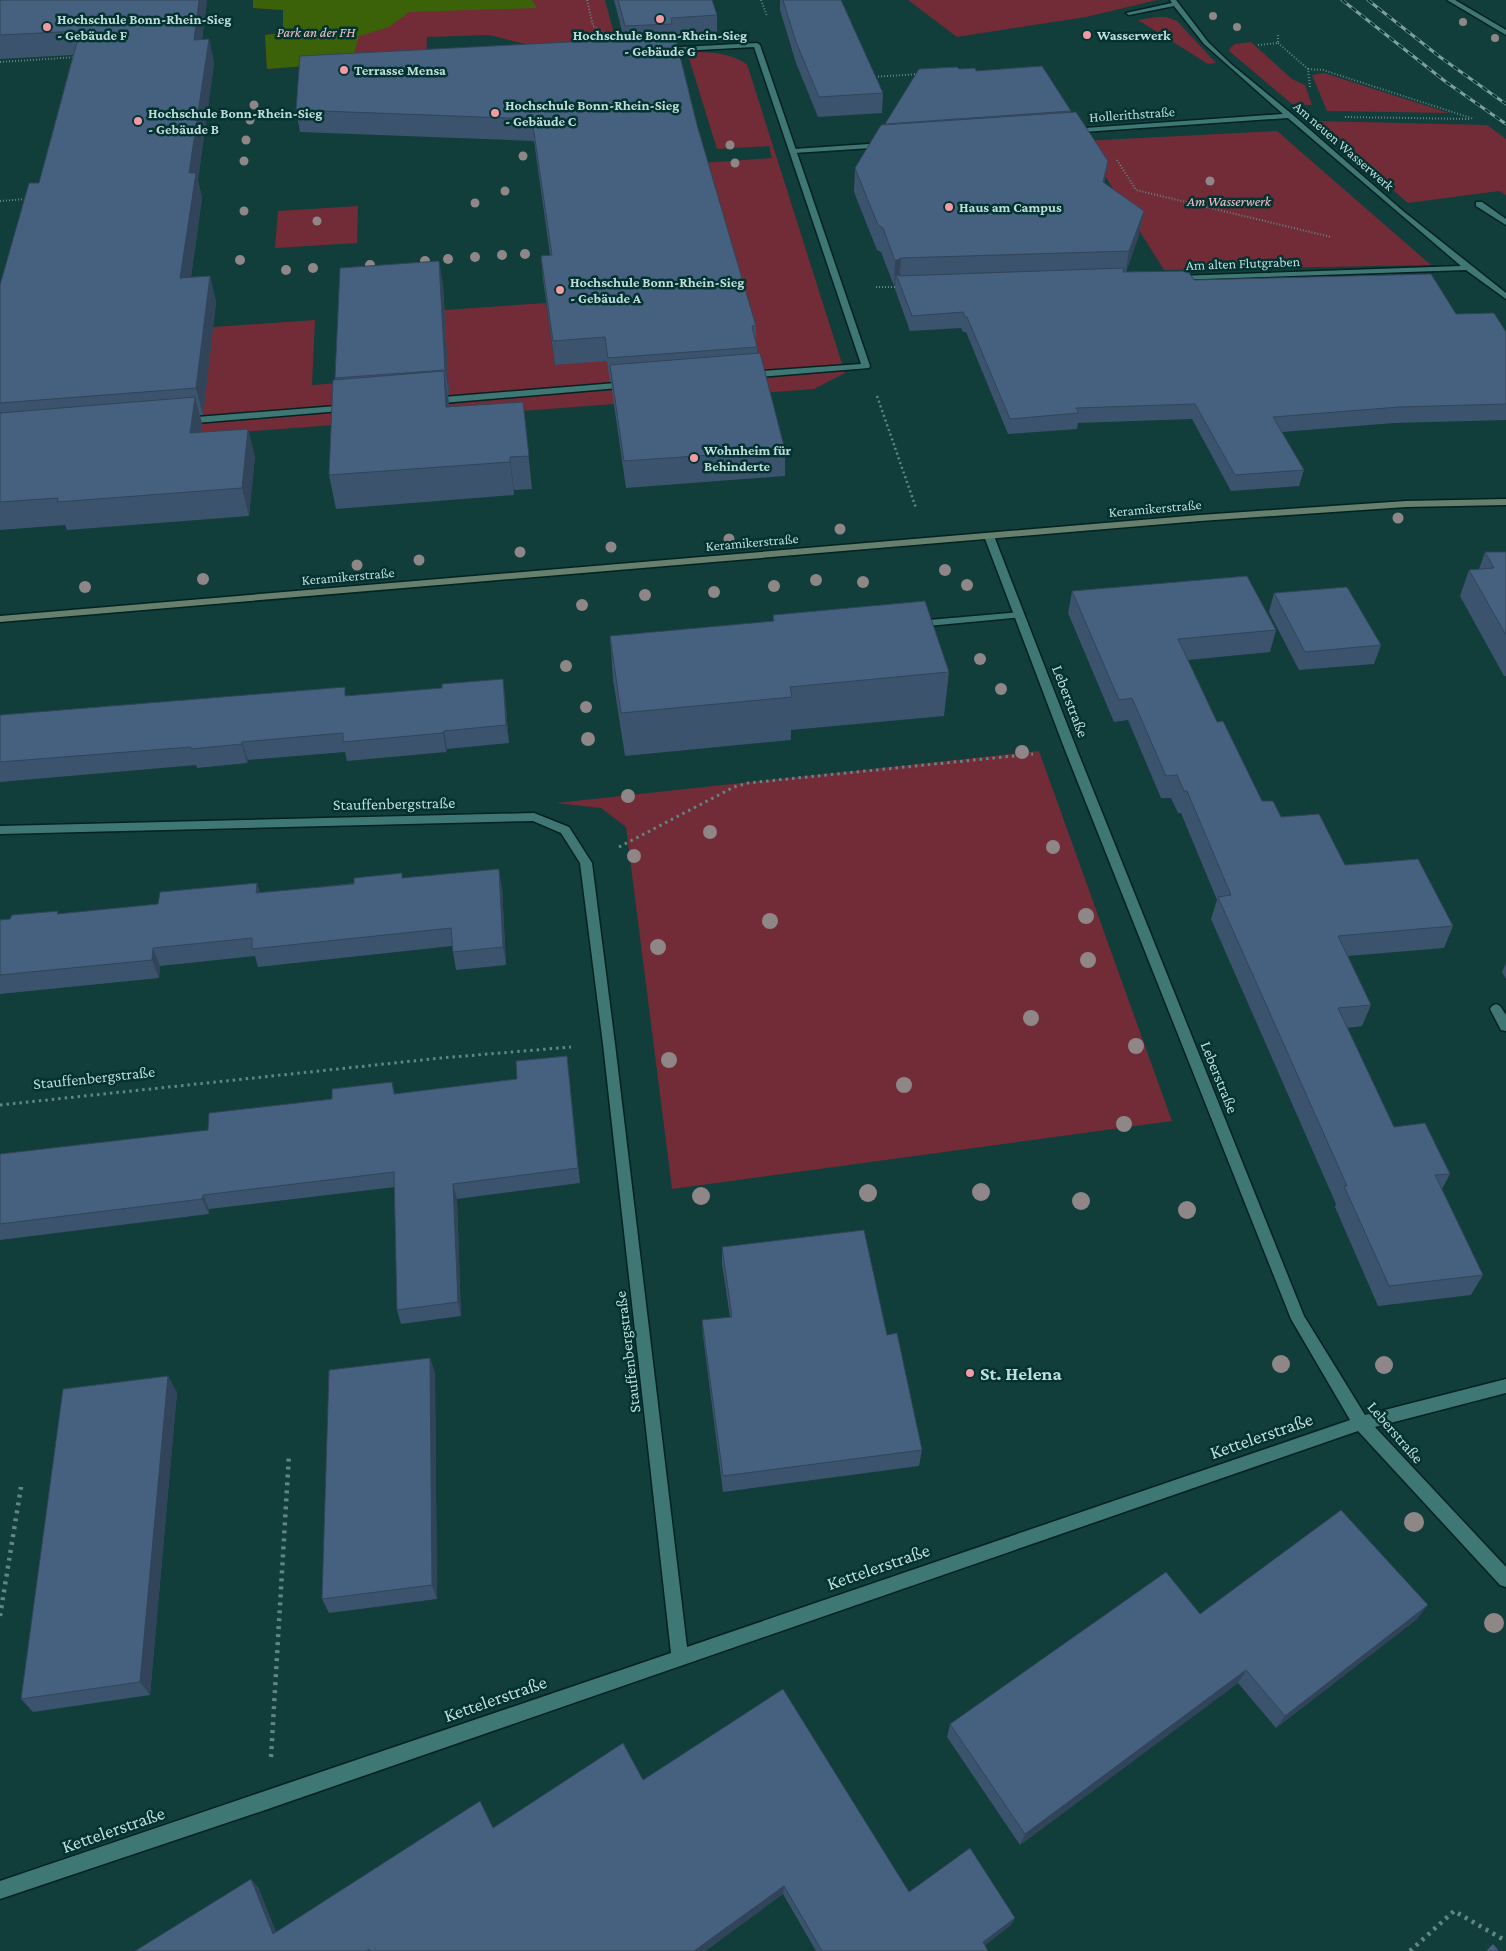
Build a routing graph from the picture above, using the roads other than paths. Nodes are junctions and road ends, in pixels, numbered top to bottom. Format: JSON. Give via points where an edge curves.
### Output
{"nodes":[{"id":1,"x":1450,"y":0,"type":"edge"},
{"id":2,"x":1174,"y":2,"type":"edge"},
{"id":3,"x":1129,"y":13,"type":"dead end"},
{"id":4,"x":1506,"y":33,"type":"edge"},
{"id":5,"x":610,"y":52,"type":"edge"},
{"id":6,"x":1291,"y":116,"type":"junction"},
{"id":7,"x":1061,"y":132,"type":"edge"},
{"id":8,"x":888,"y":144,"type":"edge"},
{"id":9,"x":794,"y":151,"type":"junction"},
{"id":10,"x":1479,"y":204,"type":"dead end"},
{"id":11,"x":1506,"y":223,"type":"edge"},
{"id":12,"x":1467,"y":268,"type":"junction"},
{"id":13,"x":1166,"y":279,"type":"edge"},
{"id":14,"x":1506,"y":297,"type":"edge"},
{"id":15,"x":736,"y":376,"type":"edge"},
{"id":16,"x":637,"y":384,"type":"edge"},
{"id":17,"x":418,"y":402,"type":"edge"},
{"id":18,"x":358,"y":407,"type":"edge"},
{"id":19,"x":179,"y":421,"type":"edge"},
{"id":20,"x":1506,"y":502,"type":"edge"},
{"id":21,"x":989,"y":536,"type":"junction"},
{"id":22,"x":1020,"y":615,"type":"junction"},
{"id":23,"x":0,"y":619,"type":"edge"},
{"id":24,"x":902,"y":625,"type":"edge"},
{"id":25,"x":0,"y":830,"type":"edge"},
{"id":26,"x":1496,"y":1009,"type":"dead end"},
{"id":27,"x":1506,"y":1026,"type":"edge"},
{"id":28,"x":1506,"y":1386,"type":"edge"},
{"id":29,"x":1361,"y":1423,"type":"junction"},
{"id":30,"x":1506,"y":1579,"type":"edge"},
{"id":31,"x":680,"y":1657,"type":"junction"},
{"id":32,"x":0,"y":1890,"type":"edge"}],
"edges":[{"from":1,"to":4,"type":"street"},
{"from":2,"to":3,"type":"street","name":"Am neuen Wasserwerk"},
{"from":2,"to":6,"type":"street","name":"Am neuen Wasserwerk","via":[[1206,43]]},
{"from":5,"to":9,"type":"street","via":[[757,45]]},
{"from":6,"to":7,"type":"street","name":"Hollerithstraße"},
{"from":6,"to":12,"type":"street","name":"Am neuen Wasserwerk"},
{"from":8,"to":9,"type":"street"},
{"from":9,"to":15,"type":"street","via":[[866,366]]},
{"from":10,"to":11,"type":"street"},
{"from":12,"to":13,"type":"street","name":"Am alten Flutgraben"},
{"from":12,"to":14,"type":"street","name":"Am neuen Wasserwerk"},
{"from":16,"to":17,"type":"street"},
{"from":18,"to":19,"type":"street"},
{"from":20,"to":21,"type":"street","name":"Keramikerstraße","via":[[1396,505]]},
{"from":21,"to":22,"type":"street","name":"Leberstraße"},
{"from":21,"to":23,"type":"street","name":"Keramikerstraße"},
{"from":22,"to":24,"type":"street"},
{"from":22,"to":29,"type":"street","name":"Leberstraße","via":[[1298,1319]]},
{"from":25,"to":31,"type":"street","name":"Stauffenbergstraße","via":[[534,818],[565,830],[586,863]]},
{"from":26,"to":27,"type":"street"},
{"from":28,"to":29,"type":"street","name":"Kettelerstraße"},
{"from":29,"to":30,"type":"street","name":"Leberstraße"},
{"from":29,"to":31,"type":"street","name":"Kettelerstraße"},
{"from":31,"to":32,"type":"street","name":"Kettelerstraße"}]}
